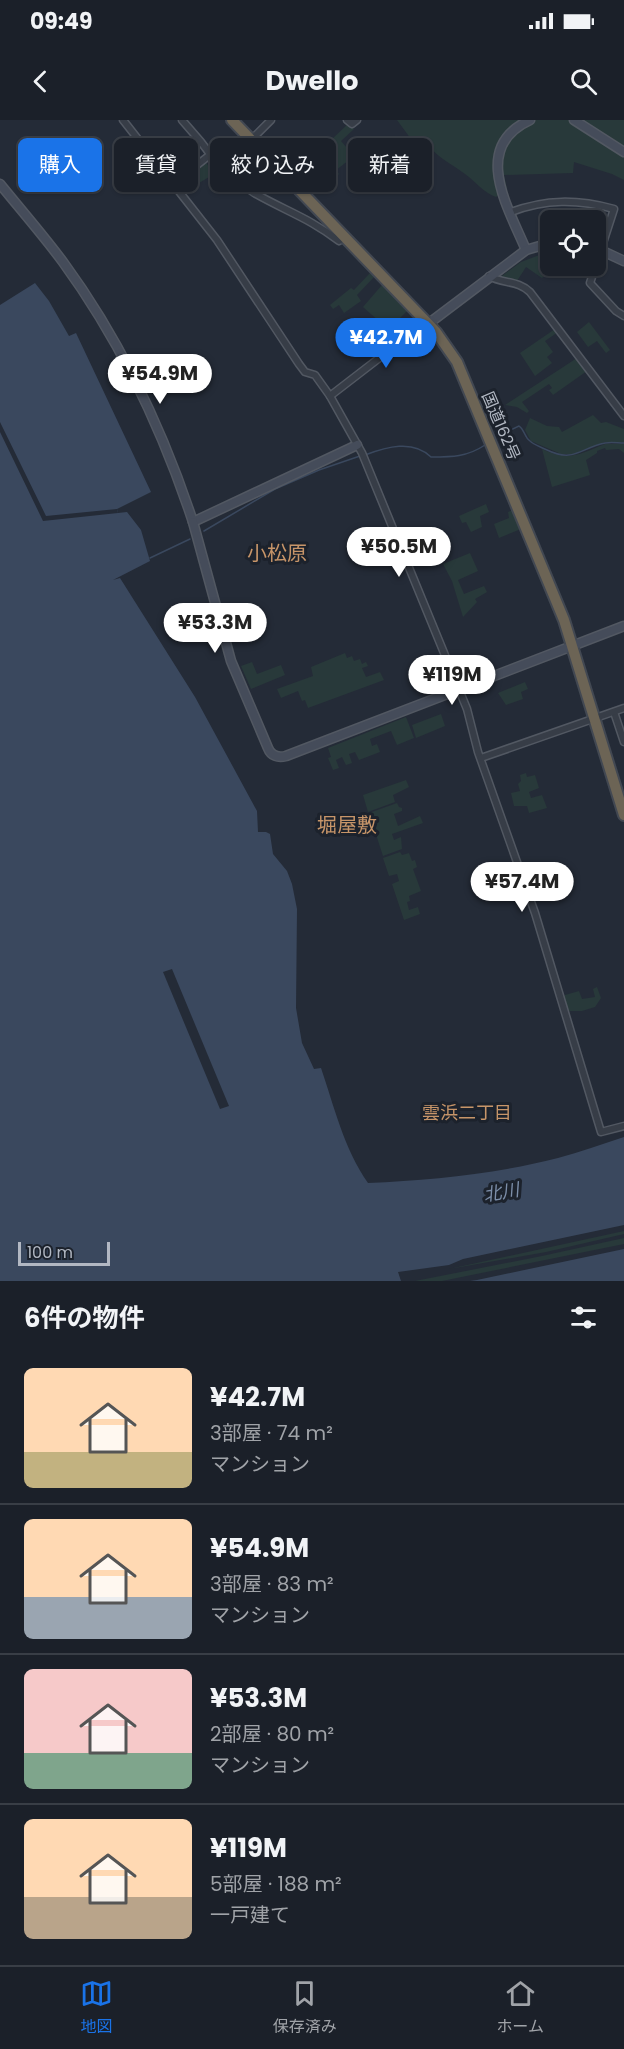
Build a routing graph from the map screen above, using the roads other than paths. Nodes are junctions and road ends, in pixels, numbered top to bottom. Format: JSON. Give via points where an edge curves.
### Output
{"nodes":[{"id":1,"x":123,"y":120,"type":"edge"},
{"id":2,"x":182,"y":120,"type":"edge"},
{"id":3,"x":232,"y":120,"type":"edge"},
{"id":4,"x":271,"y":120,"type":"edge"},
{"id":5,"x":347,"y":120,"type":"edge"},
{"id":6,"x":357,"y":120,"type":"edge"},
{"id":7,"x":530,"y":120,"type":"edge"},
{"id":8,"x":574,"y":120,"type":"edge"},
{"id":9,"x":137,"y":138,"type":"edge"},
{"id":10,"x":249,"y":138,"type":"edge"},
{"id":11,"x":253,"y":138,"type":"edge"},
{"id":12,"x":624,"y":152,"type":"edge"},
{"id":13,"x":210,"y":153,"type":"edge"},
{"id":14,"x":210,"y":155,"type":"edge"},
{"id":15,"x":198,"y":164,"type":"edge"},
{"id":16,"x":0,"y":184,"type":"edge"},
{"id":17,"x":178,"y":192,"type":"edge"},
{"id":18,"x":253,"y":192,"type":"edge"},
{"id":19,"x":301,"y":192,"type":"edge"},
{"id":20,"x":510,"y":212,"type":"junction"},
{"id":21,"x":606,"y":229,"type":"edge"},
{"id":22,"x":344,"y":237,"type":"junction"},
{"id":23,"x":540,"y":246,"type":"edge"},
{"id":24,"x":526,"y":250,"type":"junction"},
{"id":25,"x":606,"y":253,"type":"edge"},
{"id":26,"x":624,"y":261,"type":"edge"},
{"id":27,"x":489,"y":276,"type":"junction"},
{"id":28,"x":592,"y":276,"type":"edge"},
{"id":29,"x":624,"y":316,"type":"edge"},
{"id":30,"x":427,"y":323,"type":"junction"},
{"id":31,"x":330,"y":396,"type":"junction"},
{"id":32,"x":624,"y":416,"type":"edge"},
{"id":33,"x":357,"y":445,"type":"junction"},
{"id":34,"x":193,"y":522,"type":"junction"},
{"id":35,"x":624,"y":626,"type":"edge"},
{"id":36,"x":572,"y":645,"type":"junction"},
{"id":37,"x":459,"y":689,"type":"junction"},
{"id":38,"x":624,"y":708,"type":"edge"},
{"id":39,"x":614,"y":712,"type":"junction"},
{"id":40,"x":595,"y":718,"type":"junction"},
{"id":41,"x":624,"y":742,"type":"edge"},
{"id":42,"x":481,"y":758,"type":"junction"},
{"id":43,"x":624,"y":815,"type":"edge"},
{"id":44,"x":624,"y":1126,"type":"edge"}],
"edges":[{"from":1,"to":9,"type":"street"},
{"from":2,"to":13,"type":"street"},
{"from":3,"to":10,"type":"highway","name":"国道162号"},
{"from":4,"to":11,"type":"street"},
{"from":5,"to":6,"type":"street","via":[[352,124]]},
{"from":7,"to":20,"type":"street","via":[[507,139],[499,157],[497,178]]},
{"from":8,"to":12,"type":"street"},
{"from":14,"to":15,"type":"street"},
{"from":16,"to":34,"type":"street","via":[[68,270],[123,358],[166,450]]},
{"from":17,"to":31,"type":"street","via":[[222,247],[299,364],[305,372],[315,375]]},
{"from":18,"to":22,"type":"street","via":[[303,216],[339,241]]},
{"from":19,"to":22,"type":"highway","name":"国道162号"},
{"from":20,"to":21,"type":"street","via":[[528,206],[579,201],[614,209]]},
{"from":20,"to":24,"type":"street"},
{"from":22,"to":30,"type":"highway","name":"国道162号"},
{"from":23,"to":24,"type":"street"},
{"from":24,"to":27,"type":"street"},
{"from":25,"to":26,"type":"street"},
{"from":27,"to":30,"type":"street"},
{"from":27,"to":32,"type":"street","via":[[500,282],[521,284],[530,292]]},
{"from":28,"to":29,"type":"street","via":[[590,283]]},
{"from":30,"to":31,"type":"street"},
{"from":30,"to":36,"type":"highway","name":"国道162号","via":[[449,348],[461,370]]},
{"from":31,"to":33,"type":"street"},
{"from":33,"to":34,"type":"street"},
{"from":33,"to":37,"type":"street"},
{"from":34,"to":37,"type":"street","via":[[231,661],[273,755],[286,756]]},
{"from":35,"to":36,"type":"street"},
{"from":36,"to":37,"type":"street"},
{"from":36,"to":40,"type":"highway","name":"国道162号"},
{"from":37,"to":42,"type":"street"},
{"from":38,"to":39,"type":"street"},
{"from":39,"to":40,"type":"street"},
{"from":39,"to":41,"type":"street"},
{"from":40,"to":42,"type":"street"},
{"from":40,"to":43,"type":"highway","name":"国道162号"},
{"from":42,"to":44,"type":"street","via":[[535,913],[601,1132]]}]}
